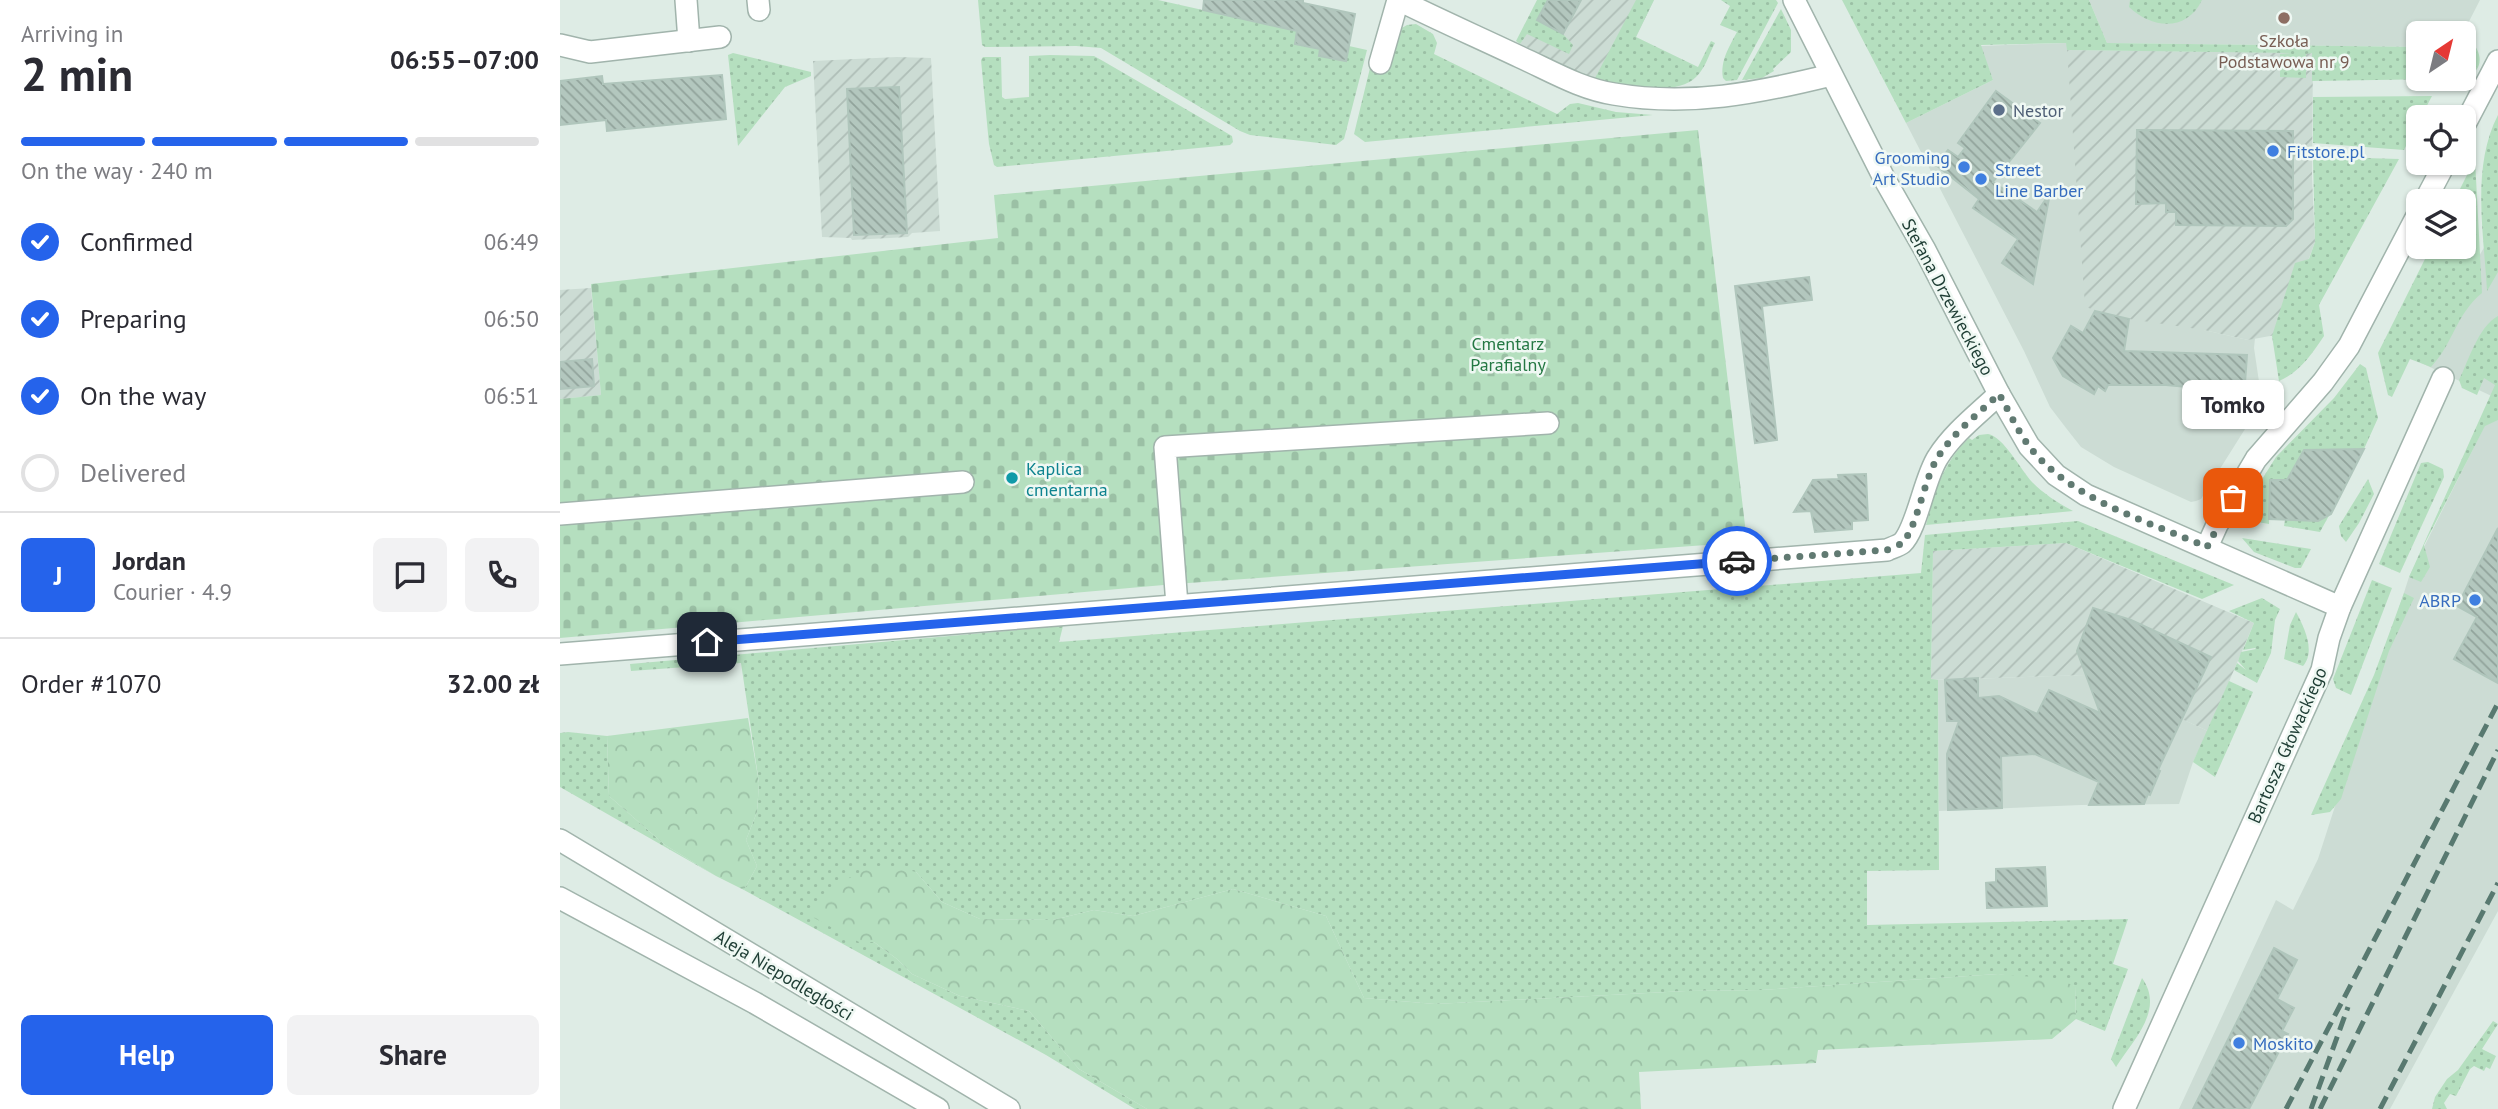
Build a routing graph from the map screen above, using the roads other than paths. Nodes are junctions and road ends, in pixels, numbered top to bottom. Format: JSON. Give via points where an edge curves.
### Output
{"nodes":[{"id":1,"x":686,"y":0,"type":"edge"},
{"id":2,"x":1399,"y":0,"type":"edge"},
{"id":3,"x":1794,"y":0,"type":"edge"},
{"id":4,"x":720,"y":37,"type":"dead end"},
{"id":5,"x":689,"y":41,"type":"junction"},
{"id":6,"x":560,"y":45,"type":"edge"},
{"id":7,"x":2498,"y":61,"type":"edge"},
{"id":8,"x":1380,"y":63,"type":"dead end"},
{"id":9,"x":1830,"y":75,"type":"junction"},
{"id":10,"x":2475,"y":105,"type":"edge"},
{"id":11,"x":2406,"y":237,"type":"edge"},
{"id":12,"x":2443,"y":378,"type":"dead end"},
{"id":13,"x":1999,"y":394,"type":"junction"},
{"id":14,"x":1548,"y":422,"type":"dead end"},
{"id":15,"x":963,"y":482,"type":"dead end"},
{"id":16,"x":560,"y":514,"type":"edge"},
{"id":17,"x":2207,"y":547,"type":"junction"},
{"id":18,"x":1177,"y":605,"type":"junction"},
{"id":19,"x":2340,"y":607,"type":"junction"},
{"id":20,"x":560,"y":654,"type":"edge"},
{"id":21,"x":560,"y":840,"type":"edge"},
{"id":22,"x":560,"y":898,"type":"edge"},
{"id":23,"x":938,"y":1109,"type":"edge"},
{"id":24,"x":1009,"y":1109,"type":"edge"},
{"id":25,"x":2124,"y":1109,"type":"edge"}],
"edges":[{"from":1,"to":5,"type":"street"},
{"from":2,"to":8,"type":"street"},
{"from":2,"to":9,"type":"street","via":[[1576,83],[1613,94],[1655,100],[1731,97]]},
{"from":3,"to":9,"type":"street","name":"Stefana Drzewieckiego"},
{"from":4,"to":5,"type":"street"},
{"from":5,"to":6,"type":"street","via":[[590,52]]},
{"from":7,"to":10,"type":"street"},
{"from":9,"to":13,"type":"street","name":"Stefana Drzewieckiego"},
{"from":11,"to":17,"type":"street","via":[[2349,346],[2256,459]]},
{"from":12,"to":19,"type":"street","name":"Bartosza Głowackiego"},
{"from":13,"to":17,"type":"street","name":"Stefana Drzewieckiego","via":[[2029,446],[2056,475],[2085,495]]},
{"from":13,"to":18,"type":"street","via":[[1937,458],[1910,532],[1887,550]]},
{"from":14,"to":18,"type":"street","via":[[1165,447]]},
{"from":15,"to":16,"type":"street"},
{"from":17,"to":19,"type":"street","name":"Stefana Drzewieckiego"},
{"from":18,"to":20,"type":"street"},
{"from":19,"to":25,"type":"street","name":"Bartosza Głowackiego","via":[[2322,670]]},
{"from":21,"to":24,"type":"street","name":"Aleja Niepodległości"},
{"from":22,"to":23,"type":"street"}]}
